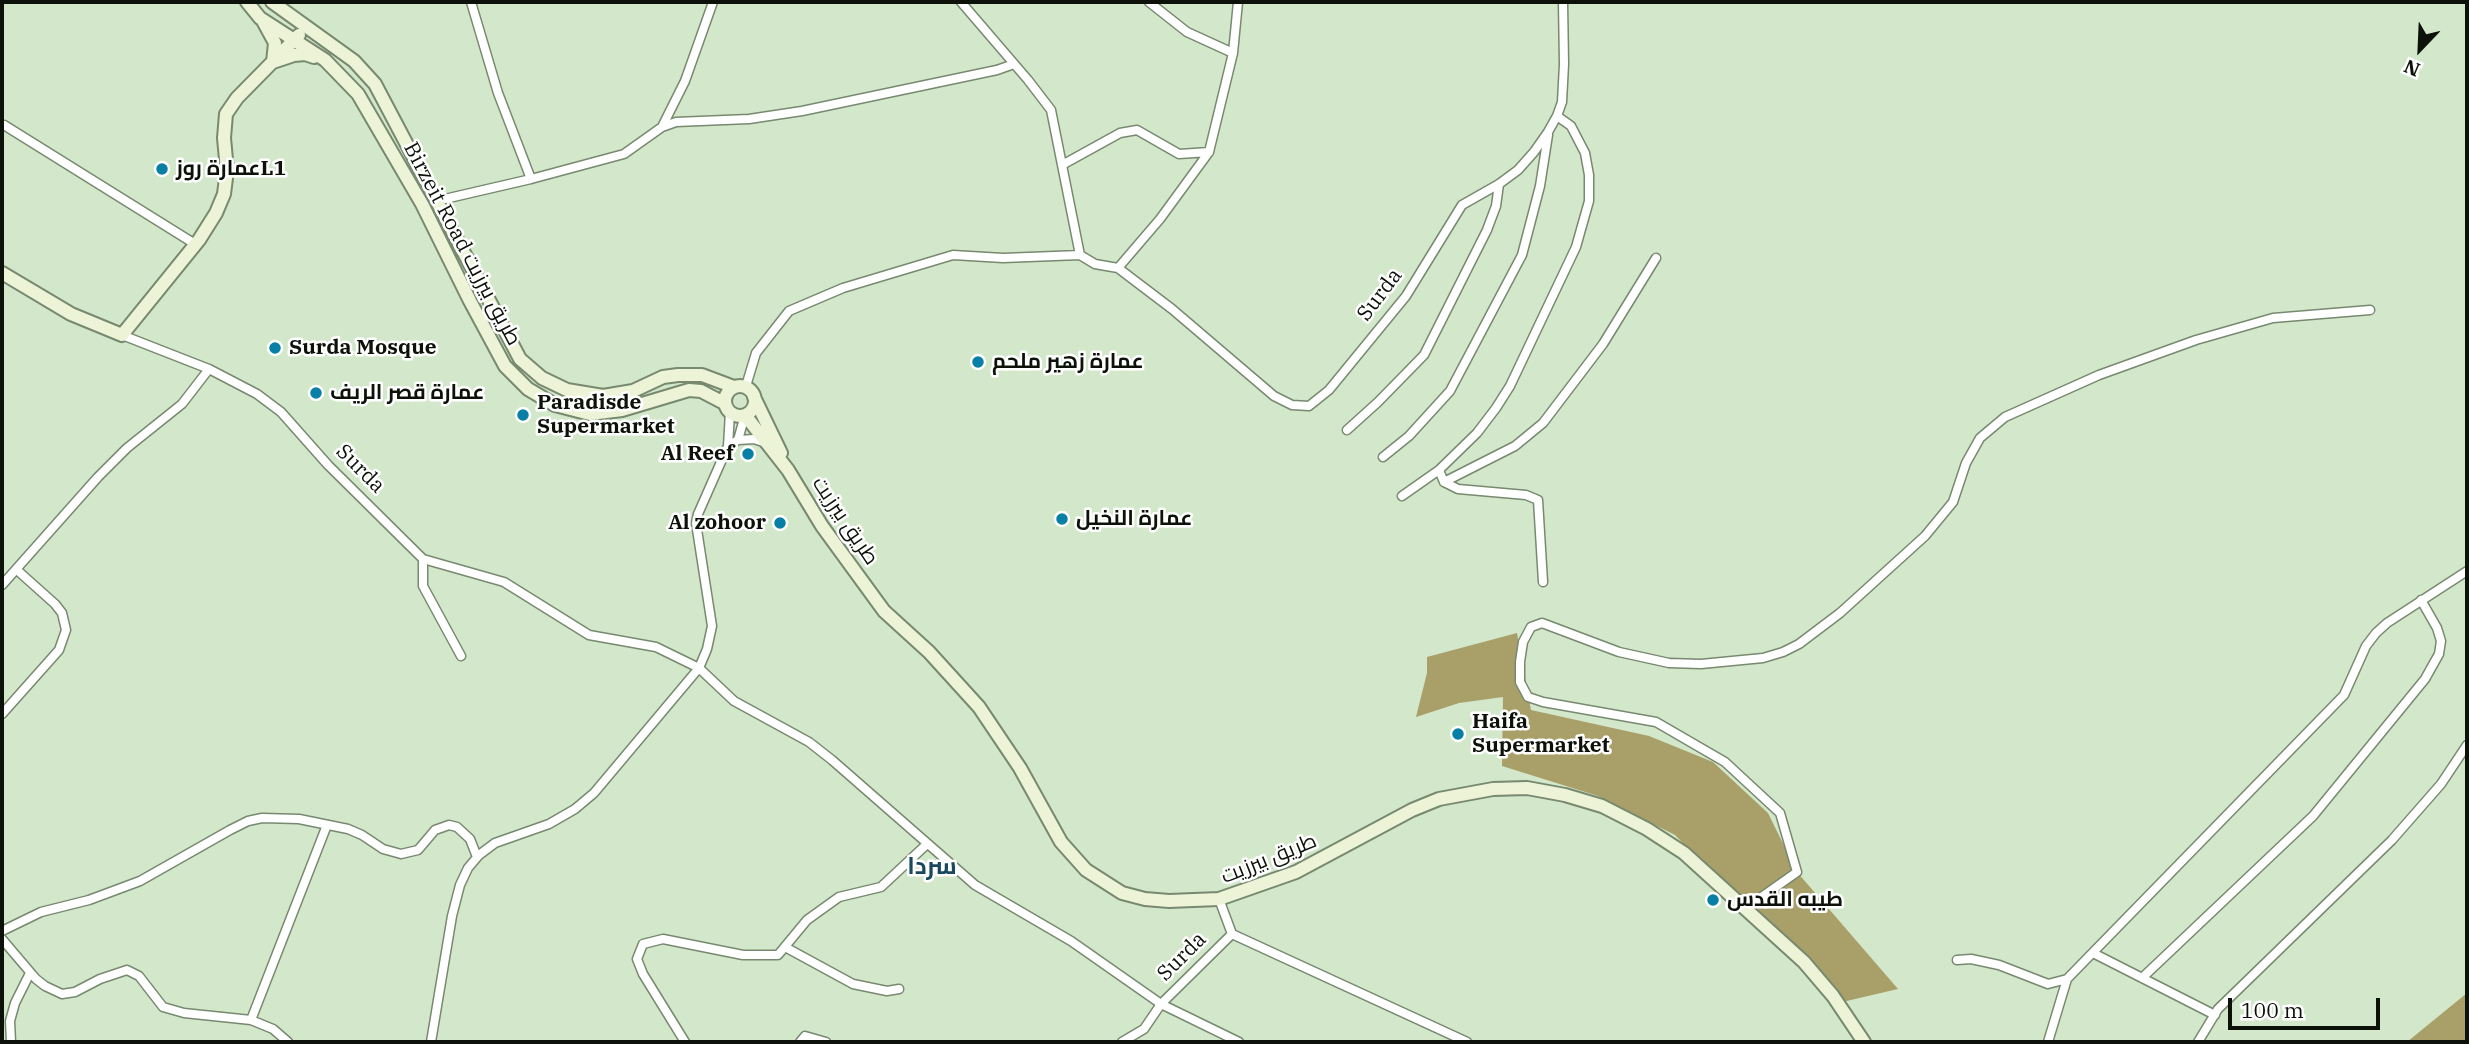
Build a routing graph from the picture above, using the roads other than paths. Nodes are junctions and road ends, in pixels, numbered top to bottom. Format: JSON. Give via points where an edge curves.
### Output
{"nodes":[{"id":1,"x":247,"y":2,"type":"edge"},
{"id":2,"x":272,"y":2,"type":"edge"},
{"id":3,"x":471,"y":2,"type":"edge"},
{"id":4,"x":713,"y":2,"type":"edge"},
{"id":5,"x":961,"y":2,"type":"edge"},
{"id":6,"x":1149,"y":2,"type":"edge"},
{"id":7,"x":1238,"y":2,"type":"edge"},
{"id":8,"x":1563,"y":2,"type":"edge"},
{"id":9,"x":260,"y":18,"type":"junction"},
{"id":10,"x":307,"y":27,"type":"junction"},
{"id":11,"x":294,"y":41,"type":"junction"},
{"id":12,"x":1233,"y":53,"type":"junction"},
{"id":13,"x":325,"y":60,"type":"junction"},
{"id":14,"x":273,"y":62,"type":"junction"},
{"id":15,"x":1013,"y":64,"type":"junction"},
{"id":16,"x":1558,"y":116,"type":"junction"},
{"id":17,"x":4,"y":125,"type":"dead end"},
{"id":18,"x":662,"y":127,"type":"junction"},
{"id":19,"x":1548,"y":132,"type":"junction"},
{"id":20,"x":1209,"y":152,"type":"junction"},
{"id":21,"x":1062,"y":166,"type":"junction"},
{"id":22,"x":531,"y":179,"type":"junction"},
{"id":23,"x":1499,"y":184,"type":"junction"},
{"id":24,"x":436,"y":201,"type":"junction"},
{"id":25,"x":422,"y":204,"type":"junction"},
{"id":26,"x":195,"y":244,"type":"junction"},
{"id":27,"x":1080,"y":255,"type":"junction"},
{"id":28,"x":1656,"y":258,"type":"dead end"},
{"id":29,"x":1118,"y":268,"type":"junction"},
{"id":30,"x":2,"y":273,"type":"edge"},
{"id":31,"x":2370,"y":310,"type":"dead end"},
{"id":32,"x":122,"y":335,"type":"junction"},
{"id":33,"x":209,"y":369,"type":"junction"},
{"id":34,"x":745,"y":390,"type":"junction"},
{"id":35,"x":727,"y":408,"type":"junction"},
{"id":36,"x":745,"y":415,"type":"junction"},
{"id":37,"x":1347,"y":430,"type":"dead end"},
{"id":38,"x":738,"y":440,"type":"junction"},
{"id":39,"x":766,"y":443,"type":"junction"},
{"id":40,"x":728,"y":446,"type":"junction"},
{"id":41,"x":1383,"y":457,"type":"dead end"},
{"id":42,"x":788,"y":470,"type":"junction"},
{"id":43,"x":1438,"y":470,"type":"junction"},
{"id":44,"x":1444,"y":482,"type":"junction"},
{"id":45,"x":1402,"y":496,"type":"dead end"},
{"id":46,"x":423,"y":559,"type":"junction"},
{"id":47,"x":17,"y":570,"type":"junction"},
{"id":48,"x":2467,"y":571,"type":"edge"},
{"id":49,"x":1543,"y":582,"type":"dead end"},
{"id":50,"x":2,"y":585,"type":"edge"},
{"id":51,"x":2421,"y":600,"type":"junction"},
{"id":52,"x":461,"y":656,"type":"dead end"},
{"id":53,"x":699,"y":668,"type":"junction"},
{"id":54,"x":2,"y":714,"type":"edge"},
{"id":55,"x":2467,"y":745,"type":"edge"},
{"id":56,"x":327,"y":825,"type":"junction"},
{"id":57,"x":927,"y":844,"type":"junction"},
{"id":58,"x":477,"y":857,"type":"junction"},
{"id":59,"x":1219,"y":899,"type":"junction"},
{"id":60,"x":1746,"y":908,"type":"junction"},
{"id":61,"x":2,"y":931,"type":"edge"},
{"id":62,"x":1232,"y":934,"type":"junction"},
{"id":63,"x":2,"y":939,"type":"edge"},
{"id":64,"x":785,"y":947,"type":"junction"},
{"id":65,"x":2093,"y":953,"type":"junction"},
{"id":66,"x":1957,"y":960,"type":"dead end"},
{"id":67,"x":30,"y":973,"type":"junction"},
{"id":68,"x":2142,"y":978,"type":"junction"},
{"id":69,"x":2067,"y":979,"type":"junction"},
{"id":70,"x":898,"y":989,"type":"dead end"},
{"id":71,"x":1161,"y":1004,"type":"junction"},
{"id":72,"x":2215,"y":1014,"type":"junction"},
{"id":73,"x":251,"y":1020,"type":"junction"},
{"id":74,"x":11,"y":1042,"type":"edge"},
{"id":75,"x":288,"y":1042,"type":"edge"},
{"id":76,"x":431,"y":1042,"type":"edge"},
{"id":77,"x":685,"y":1042,"type":"edge"},
{"id":78,"x":800,"y":1042,"type":"edge"},
{"id":79,"x":826,"y":1042,"type":"edge"},
{"id":80,"x":1122,"y":1042,"type":"edge"},
{"id":81,"x":1239,"y":1042,"type":"edge"},
{"id":82,"x":1467,"y":1042,"type":"edge"},
{"id":83,"x":1864,"y":1042,"type":"edge"},
{"id":84,"x":2049,"y":1042,"type":"edge"},
{"id":85,"x":2198,"y":1042,"type":"edge"}],
"edges":[{"from":1,"to":9,"type":"main road","name":"Birzeit Road طريق بيرزيت"},
{"from":2,"to":10,"type":"main road","name":"Birzeit Road طريق بيرزيت"},
{"from":3,"to":22,"type":"street"},
{"from":4,"to":18,"type":"street","via":[[685,80]]},
{"from":5,"to":15,"type":"street"},
{"from":6,"to":12,"type":"street","via":[[1188,32]]},
{"from":7,"to":12,"type":"street"},
{"from":8,"to":16,"type":"street","name":"Surda","via":[[1564,64]]},
{"from":9,"to":11,"type":"main road","name":"Birzeit Road طريق بيرزيت"},
{"from":9,"to":14,"type":"main road","via":[[275,43]]},
{"from":10,"to":11,"type":"main road"},
{"from":10,"to":24,"type":"main road","name":"Birzeit Road طريق بيرزيت","via":[[354,61],[375,84]]},
{"from":11,"to":13,"type":"main road","name":"Birzeit Road طريق بيرزيت"},
{"from":11,"to":14,"type":"main road"},
{"from":12,"to":20,"type":"street"},
{"from":13,"to":14,"type":"main road","via":[[305,54]]},
{"from":13,"to":25,"type":"main road","name":"Birzeit Road طريق بيرزيت","via":[[358,94]]},
{"from":14,"to":26,"type":"main road","via":[[226,114],[224,194]]},
{"from":15,"to":18,"type":"street","via":[[802,111]]},
{"from":15,"to":21,"type":"street","via":[[1051,110]]},
{"from":16,"to":19,"type":"street","name":"Surda"},
{"from":16,"to":43,"type":"street","via":[[1571,126],[1585,153],[1589,175],[1589,201],[1576,247],[1510,386],[1477,433]]},
{"from":17,"to":26,"type":"street"},
{"from":18,"to":22,"type":"street","via":[[624,154]]},
{"from":19,"to":23,"type":"street","name":"Surda","via":[[1526,161]]},
{"from":19,"to":41,"type":"street","via":[[1540,187],[1522,255],[1450,391]]},
{"from":20,"to":21,"type":"street","via":[[1179,154],[1137,130],[1120,133]]},
{"from":20,"to":29,"type":"street"},
{"from":21,"to":27,"type":"street"},
{"from":22,"to":24,"type":"street"},
{"from":23,"to":29,"type":"street","name":"Surda","via":[[1462,205],[1406,296],[1329,390],[1309,406],[1292,405],[1275,396]]},
{"from":23,"to":37,"type":"street","via":[[1487,230],[1424,355]]},
{"from":24,"to":25,"type":"main road"},
{"from":24,"to":34,"type":"main road","name":"Birzeit Road طريق بيرزيت","via":[[520,359],[542,378],[567,390],[603,396],[634,391],[678,375],[702,375]]},
{"from":25,"to":35,"type":"main road","name":"Birzeit Road طريق بيرزيت","via":[[505,366],[528,389],[555,405],[590,414],[622,411],[689,390],[701,391]]},
{"from":26,"to":32,"type":"main road"},
{"from":27,"to":29,"type":"street","name":"Surda","via":[[1095,264]]},
{"from":27,"to":34,"type":"street","name":"Surda","via":[[953,255],[843,288],[789,311],[756,353]]},
{"from":28,"to":44,"type":"street","via":[[1604,344],[1543,423],[1515,446]]},
{"from":30,"to":32,"type":"main road","name":"Surda","via":[[71,314]]},
{"from":31,"to":60,"type":"street","via":[[2273,318],[2196,340],[2099,375],[2004,417],[1980,438],[1952,502],[1925,536],[1840,613],[1783,653],[1702,664],[1669,663],[1619,652],[1542,623],[1531,627],[1520,662],[1520,682],[1528,697],[1656,722],[1726,762],[1780,813],[1797,872]]},
{"from":32,"to":33,"type":"street","name":"Surda"},
{"from":33,"to":46,"type":"street","name":"Surda","via":[[281,412]]},
{"from":33,"to":47,"type":"street","via":[[182,404],[97,477]]},
{"from":34,"to":35,"type":"main road","via":[[725,397]]},
{"from":34,"to":36,"type":"main road","via":[[753,408]]},
{"from":34,"to":42,"type":"main road"},
{"from":35,"to":36,"type":"main road","name":"Birzeit Road طريق بيرزيت"},
{"from":35,"to":40,"type":"street"},
{"from":36,"to":38,"type":"street"},
{"from":36,"to":39,"type":"main road"},
{"from":38,"to":39,"type":"street"},
{"from":38,"to":40,"type":"street"},
{"from":39,"to":42,"type":"main road"},
{"from":40,"to":53,"type":"street","via":[[696,523],[712,626]]},
{"from":42,"to":59,"type":"main road","name":"طريق بيرزيت","via":[[884,611],[979,707],[1061,842],[1086,870],[1122,893],[1145,899]]},
{"from":43,"to":44,"type":"street"},
{"from":43,"to":45,"type":"street"},
{"from":44,"to":49,"type":"street","via":[[1458,489],[1538,500]]},
{"from":46,"to":52,"type":"street","via":[[423,586]]},
{"from":46,"to":53,"type":"street","name":"Surda","via":[[504,582],[589,635],[656,647]]},
{"from":47,"to":50,"type":"street"},
{"from":47,"to":54,"type":"street","via":[[55,604],[66,630],[59,650]]},
{"from":48,"to":51,"type":"street"},
{"from":51,"to":65,"type":"street","via":[[2376,633],[2344,695]]},
{"from":51,"to":68,"type":"street","via":[[2441,641],[2425,679],[2313,816]]},
{"from":53,"to":57,"type":"street","name":"Surda","via":[[734,701],[809,742]]},
{"from":53,"to":58,"type":"street","via":[[594,793],[549,824],[510,836]]},
{"from":55,"to":72,"type":"street","via":[[2441,784],[2392,841]]},
{"from":56,"to":58,"type":"street","via":[[401,854],[418,850],[435,830],[449,825],[470,839]]},
{"from":56,"to":61,"type":"street","via":[[285,818],[248,821],[140,881],[41,912]]},
{"from":56,"to":73,"type":"street"},
{"from":57,"to":64,"type":"street","via":[[881,887],[839,897],[807,920]]},
{"from":57,"to":71,"type":"street","name":"Surda","via":[[975,885],[1071,942]]},
{"from":58,"to":76,"type":"street","via":[[460,885]]},
{"from":59,"to":60,"type":"main road","name":"طريق بيرزيت","via":[[1296,872],[1439,799],[1527,788],[1602,806],[1647,829],[1684,853]]},
{"from":59,"to":62,"type":"street","name":"Surda"},
{"from":60,"to":83,"type":"main road","name":"طريق بيرزيت","via":[[1804,962]]},
{"from":62,"to":71,"type":"street","name":"Surda"},
{"from":62,"to":82,"type":"street"},
{"from":63,"to":67,"type":"street"},
{"from":64,"to":70,"type":"street","via":[[853,984]]},
{"from":64,"to":77,"type":"street","via":[[778,955],[743,956],[663,939],[643,944],[637,959],[643,974]]},
{"from":65,"to":68,"type":"street"},
{"from":65,"to":69,"type":"street"},
{"from":66,"to":69,"type":"street","via":[[1999,965],[2048,984]]},
{"from":67,"to":73,"type":"street","via":[[45,986],[69,994],[127,970],[139,975],[157,1002],[171,1010]]},
{"from":67,"to":74,"type":"street","via":[[10,1021]]},
{"from":68,"to":72,"type":"street"},
{"from":69,"to":84,"type":"street"},
{"from":71,"to":80,"type":"street","name":"Surda","via":[[1144,1029]]},
{"from":71,"to":81,"type":"street","name":"Surda"},
{"from":72,"to":85,"type":"street"},
{"from":73,"to":75,"type":"street"},
{"from":78,"to":79,"type":"street","via":[[805,1036]]}]}
